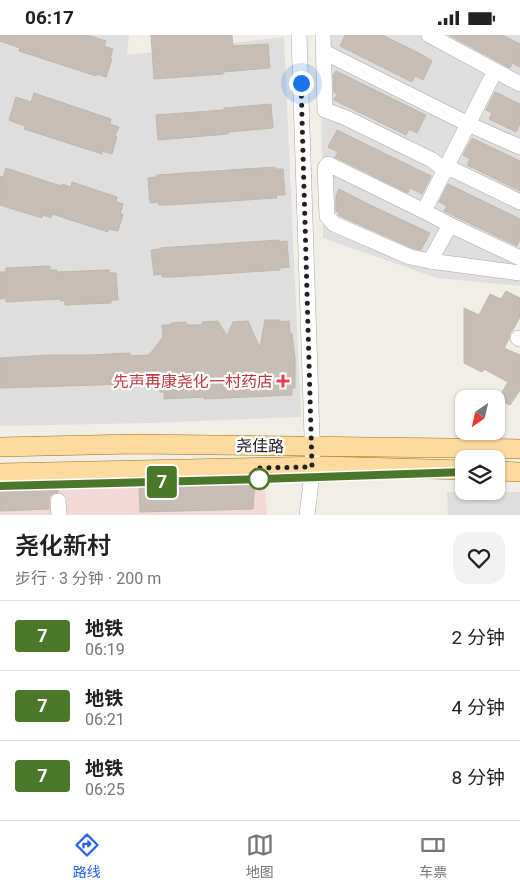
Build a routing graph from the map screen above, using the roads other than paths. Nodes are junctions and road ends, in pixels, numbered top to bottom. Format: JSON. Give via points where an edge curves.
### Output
{"nodes":[{"id":1,"x":299,"y":35,"type":"edge"},
{"id":2,"x":323,"y":35,"type":"edge"},
{"id":3,"x":429,"y":35,"type":"edge"},
{"id":4,"x":324,"y":52,"type":"junction"},
{"id":5,"x":495,"y":71,"type":"junction"},
{"id":6,"x":520,"y":84,"type":"edge"},
{"id":7,"x":468,"y":124,"type":"junction"},
{"id":8,"x":520,"y":147,"type":"edge"},
{"id":9,"x":445,"y":171,"type":"junction"},
{"id":10,"x":520,"y":202,"type":"edge"},
{"id":11,"x":424,"y":211,"type":"junction"},
{"id":12,"x":450,"y":225,"type":"junction"},
{"id":13,"x":520,"y":258,"type":"edge"},
{"id":14,"x":430,"y":261,"type":"junction"},
{"id":15,"x":520,"y":273,"type":"edge"},
{"id":16,"x":0,"y":447,"type":"edge"},
{"id":17,"x":312,"y":447,"type":"junction"},
{"id":18,"x":520,"y":449,"type":"edge"},
{"id":19,"x":312,"y":467,"type":"junction"},
{"id":20,"x":455,"y":470,"type":"edge"},
{"id":21,"x":505,"y":471,"type":"edge"},
{"id":22,"x":520,"y":472,"type":"edge"},
{"id":23,"x":0,"y":473,"type":"edge"},
{"id":24,"x":307,"y":515,"type":"edge"}],
"edges":[{"from":1,"to":17,"type":"street"},
{"from":2,"to":4,"type":"street"},
{"from":3,"to":5,"type":"street"},
{"from":4,"to":7,"type":"street"},
{"from":4,"to":9,"type":"street","via":[[325,110],[432,160]]},
{"from":5,"to":6,"type":"street"},
{"from":5,"to":7,"type":"street"},
{"from":7,"to":8,"type":"street"},
{"from":7,"to":9,"type":"street"},
{"from":9,"to":10,"type":"street","via":[[454,170]]},
{"from":9,"to":11,"type":"street"},
{"from":11,"to":12,"type":"street"},
{"from":11,"to":14,"type":"street","via":[[328,164],[325,168],[327,216],[334,224],[410,257]]},
{"from":12,"to":13,"type":"street"},
{"from":12,"to":14,"type":"street"},
{"from":14,"to":15,"type":"street"},
{"from":16,"to":17,"type":"main road","name":"尧佳路","via":[[134,444]]},
{"from":17,"to":18,"type":"main road","name":"尧佳路"},
{"from":17,"to":19,"type":"street"},
{"from":19,"to":20,"type":"main road","name":"尧佳路"},
{"from":19,"to":23,"type":"main road","name":"尧佳路"},
{"from":19,"to":24,"type":"street"},
{"from":21,"to":22,"type":"main road"}]}
